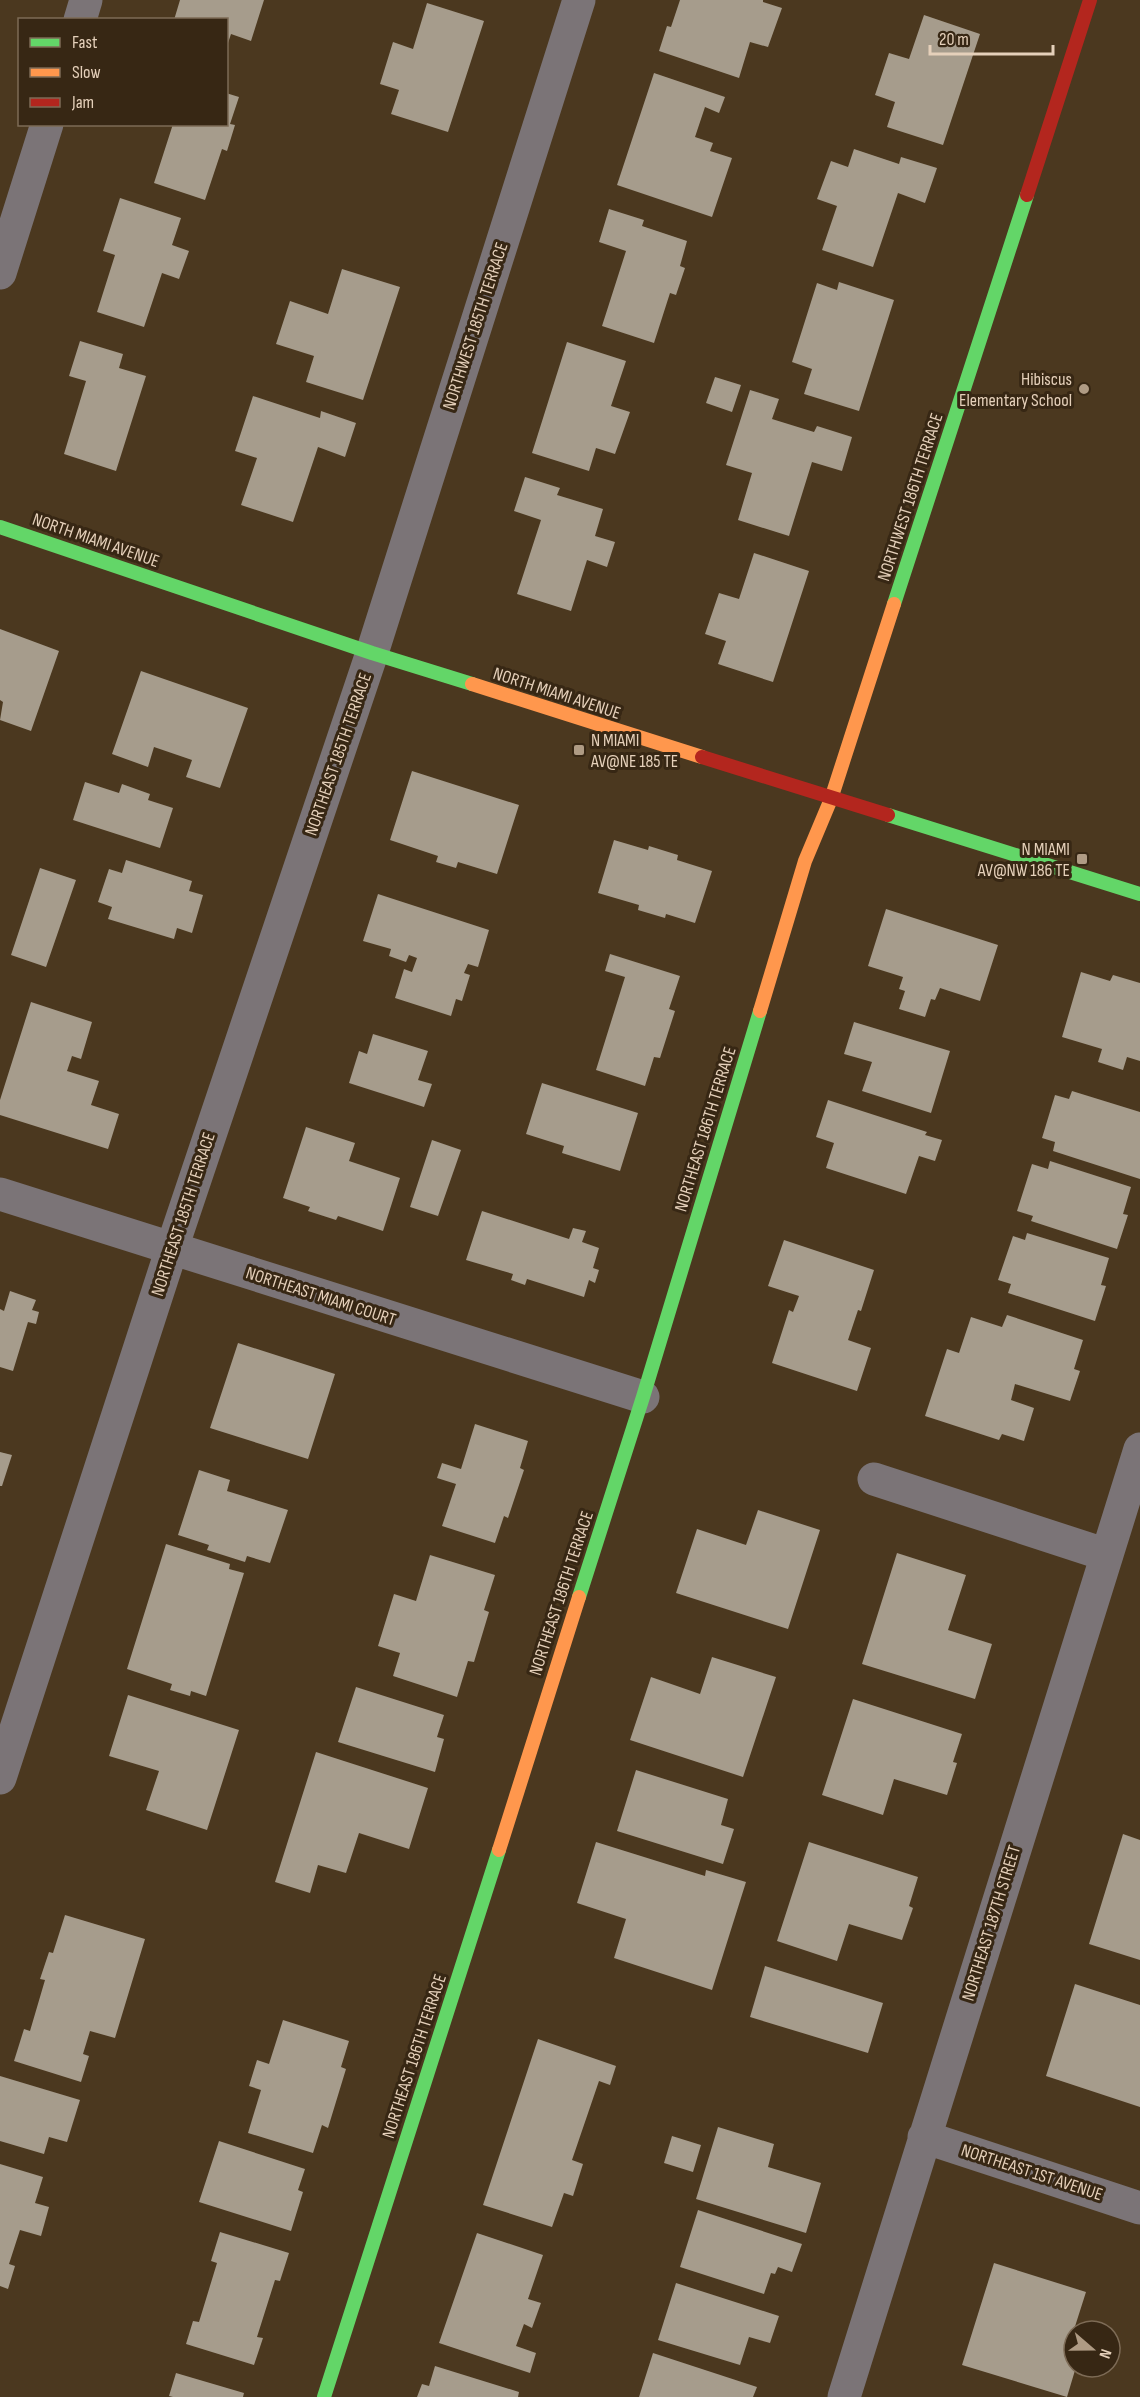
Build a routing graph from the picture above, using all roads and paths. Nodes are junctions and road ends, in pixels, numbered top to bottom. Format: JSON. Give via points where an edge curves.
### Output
{"nodes":[{"id":1,"x":86,"y":0,"type":"edge"},
{"id":2,"x":579,"y":0,"type":"edge"},
{"id":3,"x":1090,"y":0,"type":"edge"},
{"id":4,"x":81,"y":18,"type":"edge"},
{"id":5,"x":46,"y":126,"type":"edge"},
{"id":6,"x":0,"y":273,"type":"edge"},
{"id":7,"x":0,"y":527,"type":"edge"},
{"id":8,"x":372,"y":653,"type":"junction"},
{"id":9,"x":831,"y":799,"type":"junction"},
{"id":10,"x":1140,"y":894,"type":"edge"},
{"id":11,"x":0,"y":1194,"type":"edge"},
{"id":12,"x":172,"y":1248,"type":"junction"},
{"id":13,"x":643,"y":1397,"type":"junction"},
{"id":14,"x":1140,"y":1449,"type":"edge"},
{"id":15,"x":874,"y":1479,"type":"dead end"},
{"id":16,"x":1107,"y":1555,"type":"junction"},
{"id":17,"x":0,"y":1778,"type":"edge"},
{"id":18,"x":924,"y":2137,"type":"junction"},
{"id":19,"x":1140,"y":2208,"type":"edge"},
{"id":20,"x":324,"y":2397,"type":"edge"},
{"id":21,"x":844,"y":2397,"type":"edge"}],
"edges":[{"from":1,"to":4,"type":"street"},
{"from":2,"to":8,"type":"street","name":"NORTHWEST 185TH TERRACE"},
{"from":3,"to":9,"type":"street","name":"NORTHWEST 186TH TERRACE"},
{"from":5,"to":6,"type":"street"},
{"from":7,"to":8,"type":"street","name":"NORTH MIAMI AVENUE"},
{"from":8,"to":9,"type":"street","name":"NORTH MIAMI AVENUE"},
{"from":8,"to":12,"type":"street","name":"NORTHEAST 185TH TERRACE"},
{"from":9,"to":10,"type":"street","name":"NORTH MIAMI AVENUE"},
{"from":9,"to":13,"type":"street","name":"NORTHEAST 186TH TERRACE","via":[[805,861]]},
{"from":11,"to":12,"type":"street","name":"NORTHEAST MIAMI COURT"},
{"from":12,"to":13,"type":"street","name":"NORTHEAST MIAMI COURT"},
{"from":12,"to":17,"type":"street","name":"NORTHEAST 185TH TERRACE"},
{"from":13,"to":20,"type":"street","name":"NORTHEAST 186TH TERRACE"},
{"from":14,"to":16,"type":"street","name":"NORTHEAST 187TH STREET"},
{"from":15,"to":16,"type":"street"},
{"from":16,"to":18,"type":"street","name":"NORTHEAST 187TH STREET"},
{"from":18,"to":19,"type":"street","name":"NORTHEAST 1ST AVENUE"},
{"from":18,"to":21,"type":"street","name":"NORTHEAST 187TH STREET"}]}
